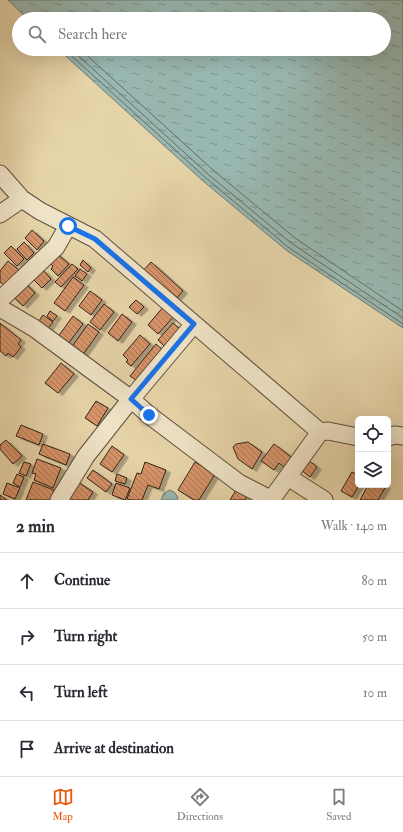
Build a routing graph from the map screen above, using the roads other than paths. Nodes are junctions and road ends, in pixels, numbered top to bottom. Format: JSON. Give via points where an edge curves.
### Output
{"nodes":[{"id":1,"x":0,"y":174,"type":"edge"},
{"id":2,"x":22,"y":199,"type":"junction"},
{"id":3,"x":0,"y":214,"type":"edge"},
{"id":4,"x":68,"y":226,"type":"junction"},
{"id":5,"x":0,"y":300,"type":"edge"},
{"id":6,"x":0,"y":308,"type":"edge"},
{"id":7,"x":194,"y":324,"type":"junction"},
{"id":8,"x":131,"y":399,"type":"junction"},
{"id":9,"x":320,"y":432,"type":"junction"},
{"id":10,"x":355,"y":436,"type":"edge"},
{"id":11,"x":288,"y":477,"type":"junction"},
{"id":12,"x":59,"y":500,"type":"edge"},
{"id":13,"x":271,"y":500,"type":"edge"},
{"id":14,"x":324,"y":500,"type":"edge"}],
"edges":[{"from":1,"to":2,"type":"street"},
{"from":2,"to":3,"type":"street"},
{"from":2,"to":4,"type":"street"},
{"from":4,"to":5,"type":"street","via":[[56,247]]},
{"from":4,"to":7,"type":"street","via":[[95,239]]},
{"from":6,"to":8,"type":"street","via":[[34,328]]},
{"from":7,"to":8,"type":"street"},
{"from":7,"to":9,"type":"street"},
{"from":8,"to":12,"type":"street","via":[[86,456]]},
{"from":8,"to":13,"type":"street","via":[[239,483]]},
{"from":9,"to":10,"type":"street"},
{"from":9,"to":11,"type":"street"},
{"from":11,"to":13,"type":"street"},
{"from":11,"to":14,"type":"street"}]}
